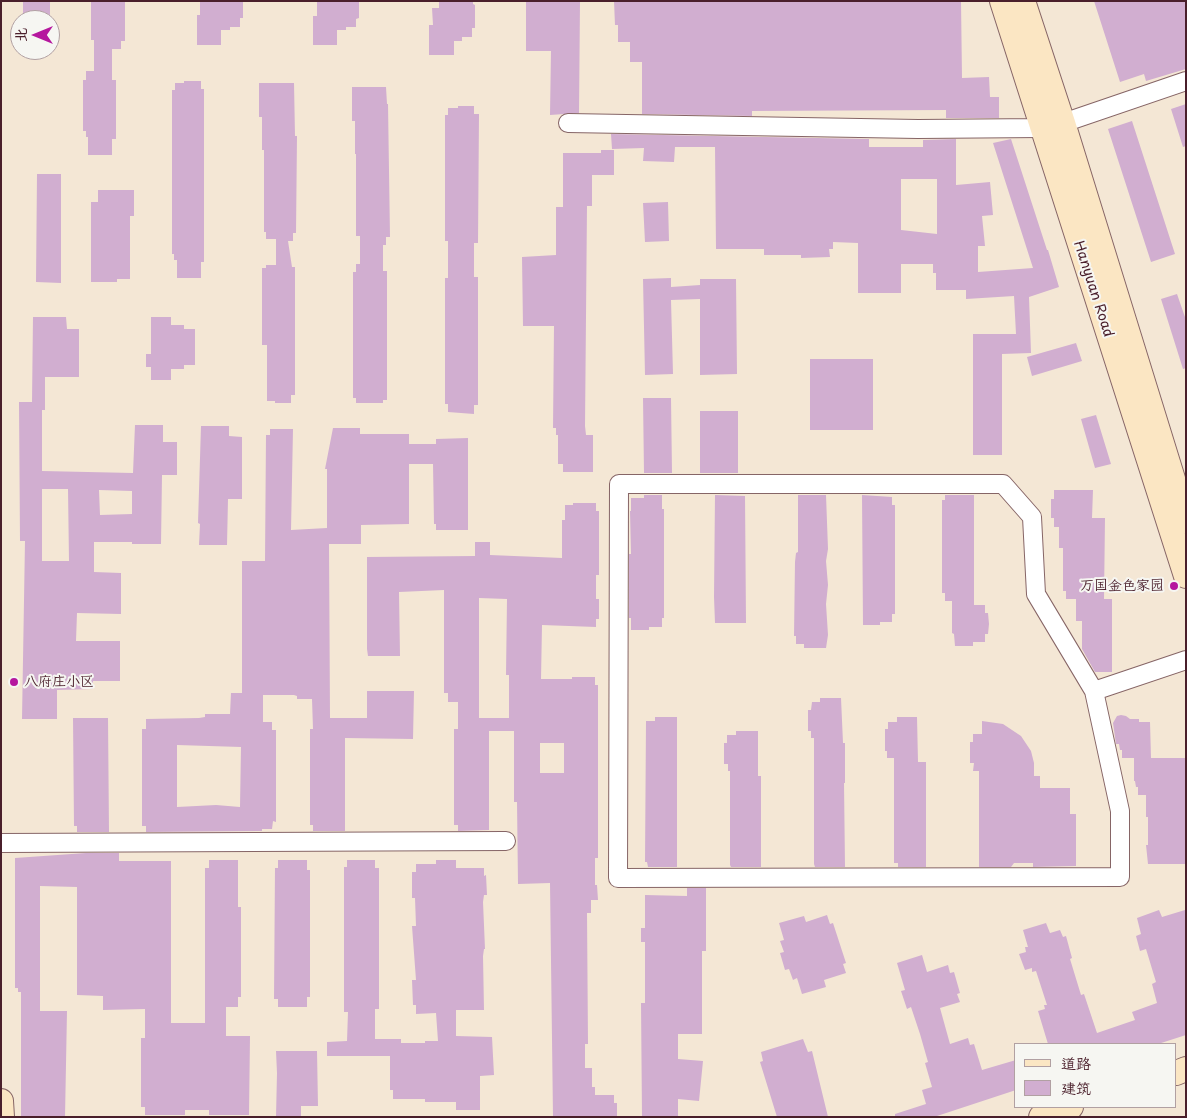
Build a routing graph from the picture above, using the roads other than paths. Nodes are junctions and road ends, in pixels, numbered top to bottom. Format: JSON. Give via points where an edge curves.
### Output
{"nodes":[{"id":1,"x":1002,"y":1,"type":"edge"},
{"id":2,"x":1022,"y":1,"type":"edge"},
{"id":3,"x":1186,"y":81,"type":"edge"},
{"id":4,"x":568,"y":123,"type":"dead end"},
{"id":5,"x":1052,"y":125,"type":"junction"},
{"id":6,"x":1186,"y":521,"type":"edge"},
{"id":7,"x":1186,"y":576,"type":"edge"},
{"id":8,"x":1186,"y":660,"type":"edge"},
{"id":9,"x":1094,"y":691,"type":"junction"},
{"id":10,"x":506,"y":841,"type":"dead end"},
{"id":11,"x":1,"y":843,"type":"edge"},
{"id":12,"x":1,"y":1101,"type":"edge"},
{"id":13,"x":1068,"y":1108,"type":"edge"},
{"id":14,"x":1,"y":1111,"type":"edge"},
{"id":15,"x":2,"y":1117,"type":"edge"},
{"id":16,"x":1041,"y":1117,"type":"edge"}],
"edges":[{"from":1,"to":5,"type":"main road","name":"Hanyuan Road"},
{"from":2,"to":5,"type":"main road","name":"Hanyuan Road"},
{"from":3,"to":5,"type":"street"},
{"from":4,"to":5,"type":"street","via":[[918,129]]},
{"from":5,"to":6,"type":"main road","name":"Hanyuan Road"},
{"from":5,"to":7,"type":"main road","name":"Hanyuan Road"},
{"from":8,"to":9,"type":"street"},
{"from":9,"to":9,"type":"street","via":[[1036,594],[1032,517],[1003,484],[619,484],[618,878],[1120,877],[1120,811]]},
{"from":10,"to":11,"type":"street"},
{"from":12,"to":14,"type":"main road"},
{"from":13,"to":16,"type":"main road"},
{"from":14,"to":15,"type":"main road"}]}
